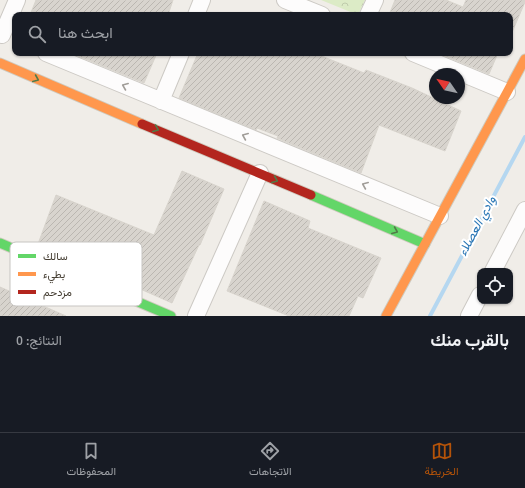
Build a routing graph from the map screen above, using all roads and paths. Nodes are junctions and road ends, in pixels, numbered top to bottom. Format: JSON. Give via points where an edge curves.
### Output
{"nodes":[{"id":1,"x":17,"y":0,"type":"edge"},
{"id":2,"x":202,"y":0,"type":"edge"},
{"id":3,"x":285,"y":0,"type":"edge"},
{"id":4,"x":375,"y":0,"type":"edge"},
{"id":5,"x":13,"y":12,"type":"edge"},
{"id":6,"x":197,"y":12,"type":"edge"},
{"id":7,"x":315,"y":12,"type":"edge"},
{"id":8,"x":369,"y":12,"type":"edge"},
{"id":9,"x":12,"y":16,"type":"edge"},
{"id":10,"x":6,"y":36,"type":"edge"},
{"id":11,"x":53,"y":56,"type":"edge"},
{"id":12,"x":180,"y":56,"type":"edge"},
{"id":13,"x":420,"y":56,"type":"edge"},
{"id":14,"x":525,"y":59,"type":"edge"},
{"id":15,"x":0,"y":63,"type":"edge"},
{"id":16,"x":507,"y":92,"type":"junction"},
{"id":17,"x":161,"y":101,"type":"junction"},
{"id":18,"x":260,"y":174,"type":"junction"},
{"id":19,"x":525,"y":210,"type":"edge"},
{"id":20,"x":440,"y":216,"type":"junction"},
{"id":21,"x":0,"y":243,"type":"edge"},
{"id":22,"x":425,"y":244,"type":"junction"},
{"id":23,"x":10,"y":247,"type":"edge"},
{"id":24,"x":494,"y":268,"type":"edge"},
{"id":25,"x":477,"y":300,"type":"edge"},
{"id":26,"x":142,"y":304,"type":"edge"},
{"id":27,"x":170,"y":316,"type":"edge"},
{"id":28,"x":196,"y":316,"type":"edge"},
{"id":29,"x":386,"y":316,"type":"edge"},
{"id":30,"x":468,"y":316,"type":"edge"}],
"edges":[{"from":1,"to":5,"type":"street"},
{"from":2,"to":6,"type":"street"},
{"from":3,"to":7,"type":"street"},
{"from":4,"to":8,"type":"street"},
{"from":9,"to":10,"type":"street"},
{"from":17,"to":11,"type":"street","one_way":true},
{"from":12,"to":17,"type":"street"},
{"from":13,"to":16,"type":"street"},
{"from":14,"to":16,"type":"street"},
{"from":15,"to":18,"type":"street","one_way":true},
{"from":16,"to":20,"type":"street"},
{"from":20,"to":17,"type":"street","one_way":true},
{"from":18,"to":22,"type":"street","one_way":true},
{"from":18,"to":28,"type":"street"},
{"from":19,"to":24,"type":"street"},
{"from":20,"to":22,"type":"street"},
{"from":21,"to":23,"type":"street"},
{"from":22,"to":29,"type":"street"},
{"from":25,"to":30,"type":"street"},
{"from":26,"to":27,"type":"street"}]}
